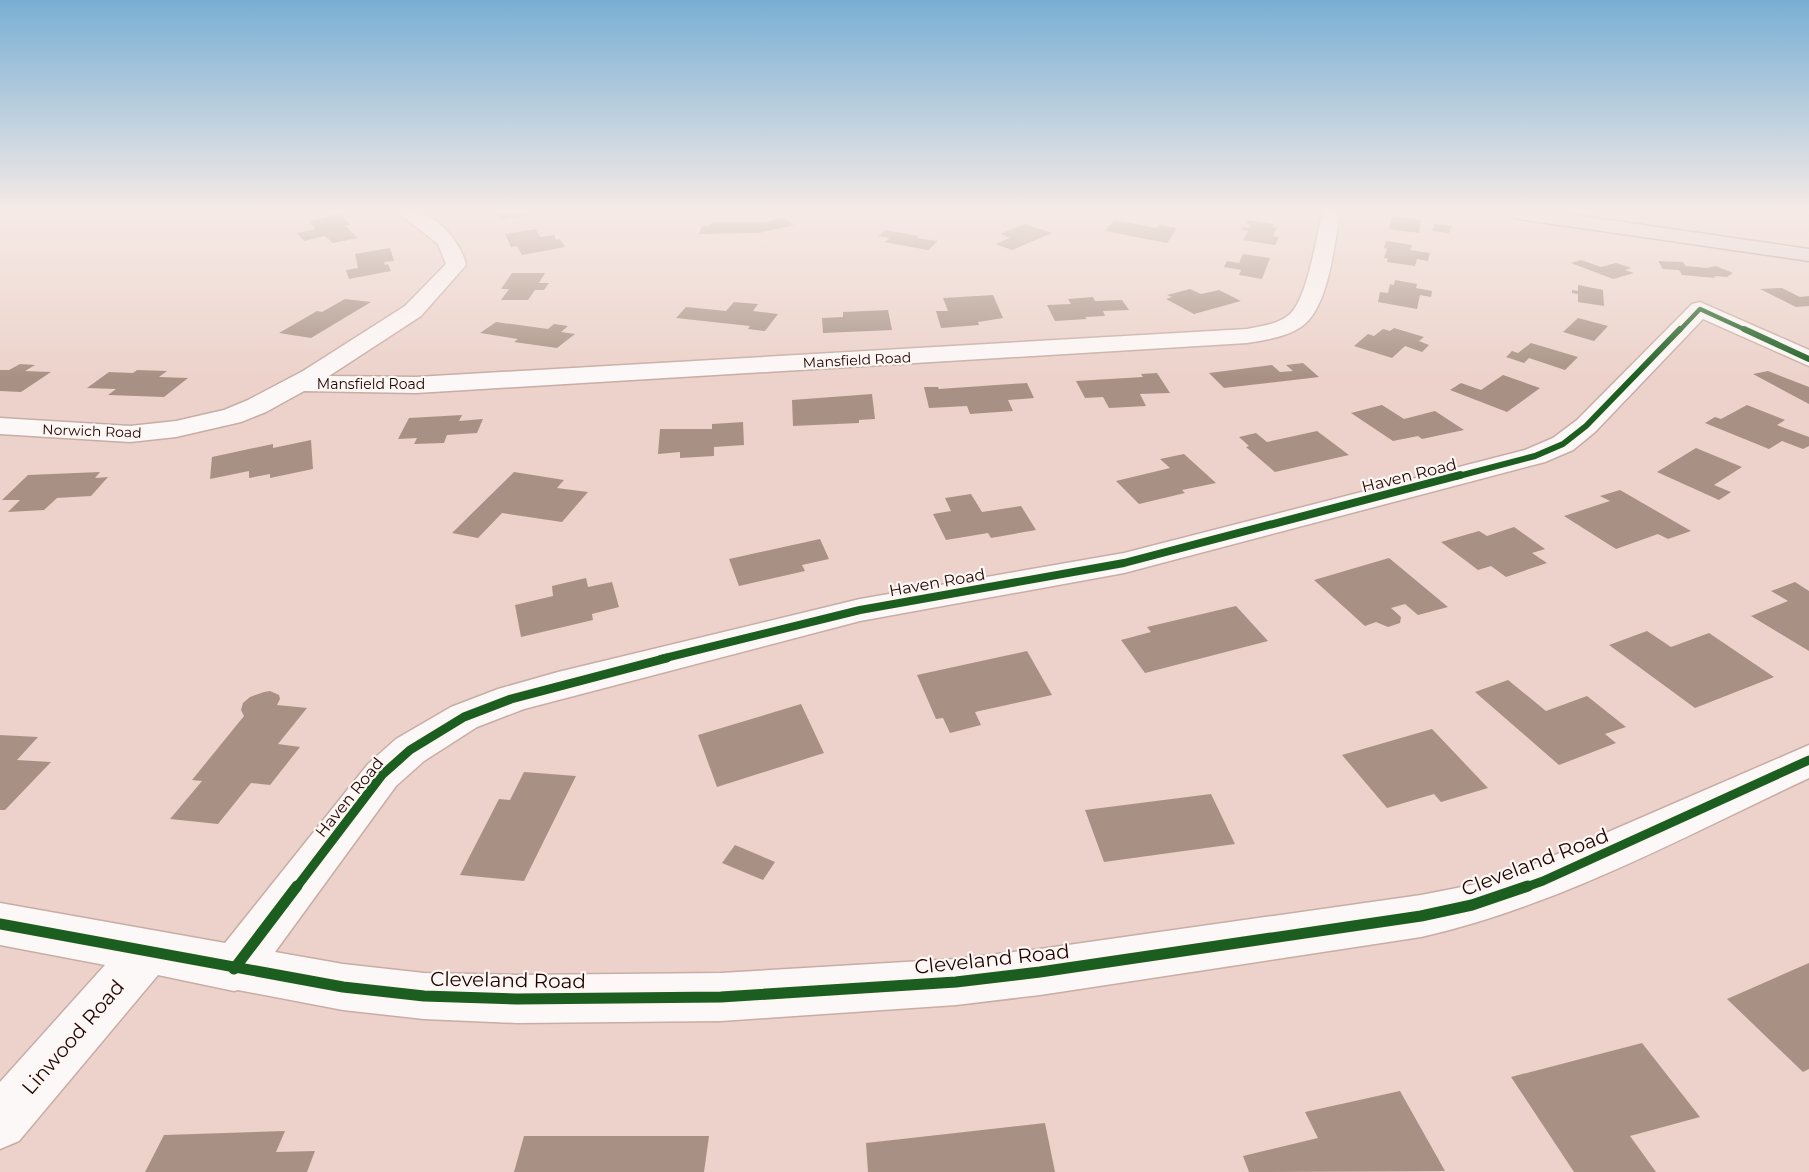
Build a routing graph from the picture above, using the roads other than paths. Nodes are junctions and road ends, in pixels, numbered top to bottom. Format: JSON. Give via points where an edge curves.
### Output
{"nodes":[{"id":1,"x":453,"y":268,"type":"edge"},
{"id":2,"x":1318,"y":268,"type":"edge"},
{"id":3,"x":1809,"y":359,"type":"edge"},
{"id":4,"x":300,"y":383,"type":"junction"},
{"id":5,"x":0,"y":426,"type":"edge"},
{"id":6,"x":1809,"y":760,"type":"edge"},
{"id":7,"x":0,"y":924,"type":"edge"},
{"id":8,"x":147,"y":952,"type":"junction"},
{"id":9,"x":234,"y":969,"type":"junction"},
{"id":10,"x":0,"y":1122,"type":"edge"}],
"edges":[{"from":1,"to":4,"type":"street","name":"Norwich Road","via":[[413,310]]},
{"from":2,"to":4,"type":"street","name":"Mansfield Road","via":[[1302,315],[1277,329],[1247,336],[416,385]]},
{"from":3,"to":9,"type":"street","name":"Haven Road","via":[[1700,309],[1578,433],[1555,448],[1528,458],[1124,563],[911,600],[785,627],[533,692],[464,717],[426,739],[382,775]]},
{"from":4,"to":5,"type":"street","name":"Norwich Road","via":[[232,416],[161,432],[115,434]]},
{"from":6,"to":9,"type":"street","name":"Cleveland Road","via":[[1578,866],[1472,905],[1421,916],[1040,972],[956,982],[721,997],[517,999],[380,992]]},
{"from":7,"to":8,"type":"street","name":"Cleveland Road"},
{"from":8,"to":9,"type":"street","name":"Cleveland Road"},
{"from":8,"to":10,"type":"street","name":"Linwood Road"}]}
